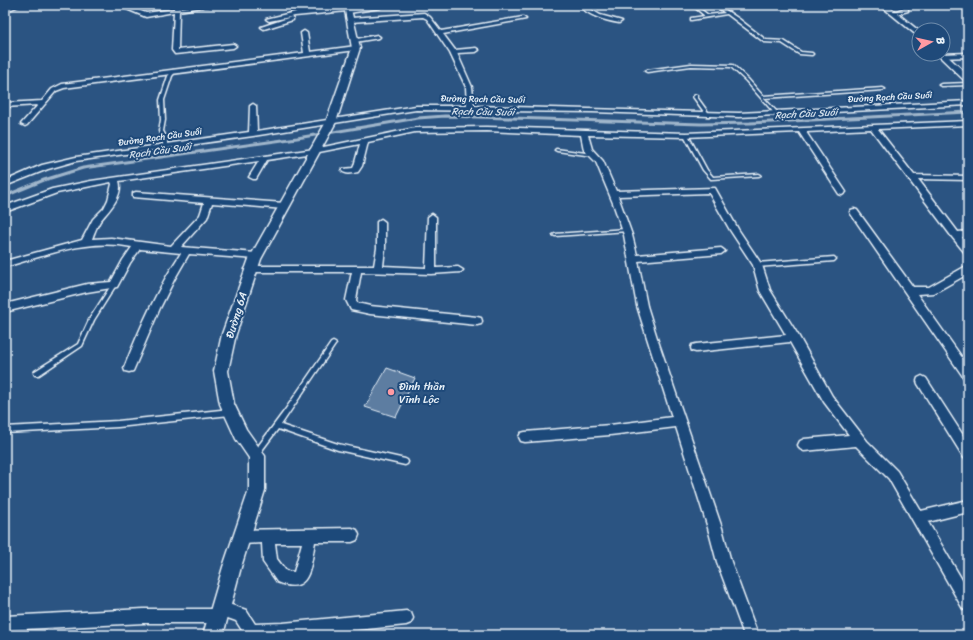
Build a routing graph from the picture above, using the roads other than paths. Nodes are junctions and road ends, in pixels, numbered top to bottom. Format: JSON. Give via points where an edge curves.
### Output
{"nodes":[{"id":1,"x":18,"y":5,"type":"edge"},
{"id":2,"x":120,"y":5,"type":"edge"},
{"id":3,"x":211,"y":5,"type":"edge"},
{"id":4,"x":581,"y":5,"type":"edge"},
{"id":5,"x":693,"y":5,"type":"edge"},
{"id":6,"x":716,"y":5,"type":"edge"},
{"id":7,"x":883,"y":5,"type":"edge"},
{"id":8,"x":378,"y":7,"type":"dead end"},
{"id":9,"x":177,"y":8,"type":"edge"},
{"id":10,"x":348,"y":8,"type":"edge"},
{"id":11,"x":5,"y":10,"type":"edge"},
{"id":12,"x":906,"y":10,"type":"dead end"},
{"id":13,"x":727,"y":13,"type":"junction"},
{"id":14,"x":892,"y":13,"type":"junction"},
{"id":15,"x":298,"y":14,"type":"junction"},
{"id":16,"x":707,"y":16,"type":"junction"},
{"id":17,"x":269,"y":19,"type":"dead end"},
{"id":18,"x":523,"y":19,"type":"dead end"},
{"id":19,"x":692,"y":19,"type":"dead end"},
{"id":20,"x":351,"y":20,"type":"junction"},
{"id":21,"x":619,"y":21,"type":"dead end"},
{"id":22,"x":264,"y":27,"type":"dead end"},
{"id":23,"x":911,"y":28,"type":"edge"},
{"id":24,"x":304,"y":33,"type":"dead end"},
{"id":25,"x":440,"y":33,"type":"junction"},
{"id":26,"x":377,"y":37,"type":"dead end"},
{"id":27,"x":356,"y":44,"type":"junction"},
{"id":28,"x":233,"y":46,"type":"dead end"},
{"id":29,"x":476,"y":50,"type":"dead end"},
{"id":30,"x":453,"y":52,"type":"junction"},
{"id":31,"x":812,"y":54,"type":"dead end"},
{"id":32,"x":307,"y":55,"type":"junction"},
{"id":33,"x":951,"y":55,"type":"edge"},
{"id":34,"x":968,"y":55,"type":"edge"},
{"id":35,"x":175,"y":62,"type":"junction"},
{"id":36,"x":949,"y":62,"type":"edge"},
{"id":37,"x":647,"y":71,"type":"dead end"},
{"id":38,"x":968,"y":79,"type":"edge"},
{"id":39,"x":941,"y":84,"type":"dead end"},
{"id":40,"x":968,"y":84,"type":"edge"},
{"id":41,"x":883,"y":89,"type":"dead end"},
{"id":42,"x":696,"y":96,"type":"dead end"},
{"id":43,"x":762,"y":97,"type":"junction"},
{"id":44,"x":44,"y":103,"type":"junction"},
{"id":45,"x":968,"y":103,"type":"edge"},
{"id":46,"x":5,"y":105,"type":"edge"},
{"id":47,"x":253,"y":106,"type":"dead end"},
{"id":48,"x":471,"y":108,"type":"junction"},
{"id":49,"x":776,"y":113,"type":"junction"},
{"id":50,"x":708,"y":115,"type":"junction"},
{"id":51,"x":330,"y":123,"type":"junction"},
{"id":52,"x":968,"y":123,"type":"edge"},
{"id":53,"x":25,"y":124,"type":"dead end"},
{"id":54,"x":874,"y":128,"type":"junction"},
{"id":55,"x":802,"y":131,"type":"junction"},
{"id":56,"x":584,"y":133,"type":"junction"},
{"id":57,"x":253,"y":134,"type":"junction"},
{"id":58,"x":686,"y":135,"type":"junction"},
{"id":59,"x":365,"y":140,"type":"junction"},
{"id":60,"x":165,"y":146,"type":"junction"},
{"id":61,"x":315,"y":149,"type":"junction"},
{"id":62,"x":557,"y":150,"type":"dead end"},
{"id":63,"x":592,"y":155,"type":"junction"},
{"id":64,"x":265,"y":157,"type":"junction"},
{"id":65,"x":346,"y":171,"type":"dead end"},
{"id":66,"x":759,"y":175,"type":"dead end"},
{"id":67,"x":253,"y":177,"type":"dead end"},
{"id":68,"x":911,"y":177,"type":"junction"},
{"id":69,"x":968,"y":178,"type":"edge"},
{"id":70,"x":114,"y":179,"type":"junction"},
{"id":71,"x":5,"y":184,"type":"edge"},
{"id":72,"x":842,"y":192,"type":"dead end"},
{"id":73,"x":613,"y":194,"type":"junction"},
{"id":74,"x":136,"y":195,"type":"dead end"},
{"id":75,"x":209,"y":201,"type":"junction"},
{"id":76,"x":284,"y":206,"type":"junction"},
{"id":77,"x":5,"y":209,"type":"edge"},
{"id":78,"x":854,"y":212,"type":"dead end"},
{"id":79,"x":432,"y":217,"type":"dead end"},
{"id":80,"x":381,"y":222,"type":"dead end"},
{"id":81,"x":626,"y":230,"type":"junction"},
{"id":82,"x":968,"y":234,"type":"edge"},
{"id":83,"x":555,"y":235,"type":"dead end"},
{"id":84,"x":955,"y":235,"type":"junction"},
{"id":85,"x":85,"y":244,"type":"junction"},
{"id":86,"x":138,"y":245,"type":"junction"},
{"id":87,"x":174,"y":250,"type":"junction"},
{"id":88,"x":187,"y":251,"type":"junction"},
{"id":89,"x":721,"y":251,"type":"dead end"},
{"id":90,"x":968,"y":251,"type":"edge"},
{"id":91,"x":256,"y":256,"type":"junction"},
{"id":92,"x":633,"y":258,"type":"junction"},
{"id":93,"x":834,"y":258,"type":"dead end"},
{"id":94,"x":5,"y":264,"type":"edge"},
{"id":95,"x":757,"y":265,"type":"junction"},
{"id":96,"x":968,"y":268,"type":"edge"},
{"id":97,"x":250,"y":269,"type":"junction"},
{"id":98,"x":357,"y":270,"type":"junction"},
{"id":99,"x":378,"y":270,"type":"junction"},
{"id":100,"x":458,"y":270,"type":"dead end"},
{"id":101,"x":430,"y":271,"type":"junction"},
{"id":102,"x":114,"y":285,"type":"junction"},
{"id":103,"x":910,"y":291,"type":"junction"},
{"id":104,"x":5,"y":308,"type":"edge"},
{"id":105,"x":477,"y":321,"type":"dead end"},
{"id":106,"x":794,"y":338,"type":"junction"},
{"id":107,"x":333,"y":344,"type":"dead end"},
{"id":108,"x":696,"y":348,"type":"dead end"},
{"id":109,"x":129,"y":368,"type":"dead end"},
{"id":110,"x":37,"y":373,"type":"dead end"},
{"id":111,"x":968,"y":375,"type":"edge"},
{"id":112,"x":922,"y":381,"type":"dead end"},
{"id":113,"x":231,"y":412,"type":"junction"},
{"id":114,"x":679,"y":421,"type":"junction"},
{"id":115,"x":276,"y":426,"type":"junction"},
{"id":116,"x":5,"y":430,"type":"edge"},
{"id":117,"x":525,"y":437,"type":"dead end"},
{"id":118,"x":859,"y":440,"type":"junction"},
{"id":119,"x":804,"y":445,"type":"dead end"},
{"id":120,"x":968,"y":454,"type":"edge"},
{"id":121,"x":257,"y":456,"type":"junction"},
{"id":122,"x":405,"y":462,"type":"dead end"},
{"id":123,"x":968,"y":506,"type":"edge"},
{"id":124,"x":918,"y":518,"type":"junction"},
{"id":125,"x":352,"y":535,"type":"dead end"},
{"id":126,"x":268,"y":536,"type":"junction"},
{"id":127,"x":310,"y":536,"type":"junction"},
{"id":128,"x":242,"y":537,"type":"junction"},
{"id":129,"x":968,"y":604,"type":"edge"},
{"id":130,"x":219,"y":612,"type":"junction"},
{"id":131,"x":406,"y":618,"type":"dead end"},
{"id":132,"x":5,"y":624,"type":"edge"},
{"id":133,"x":213,"y":635,"type":"edge"},
{"id":134,"x":751,"y":635,"type":"edge"}],
"edges":[{"from":1,"to":11,"type":"street"},
{"from":2,"to":9,"type":"street","via":[[146,15]]},
{"from":3,"to":9,"type":"street"},
{"from":4,"to":21,"type":"street","via":[[591,13]]},
{"from":5,"to":16,"type":"lane"},
{"from":6,"to":13,"type":"lane"},
{"from":7,"to":14,"type":"street"},
{"from":8,"to":10,"type":"street"},
{"from":9,"to":35,"type":"street"},
{"from":10,"to":15,"type":"street"},
{"from":10,"to":20,"type":"street","name":"Đường 6A"},
{"from":12,"to":14,"type":"street"},
{"from":13,"to":16,"type":"lane"},
{"from":13,"to":31,"type":"lane","via":[[765,41],[783,42],[800,53]]},
{"from":14,"to":23,"type":"street"},
{"from":15,"to":17,"type":"street"},
{"from":15,"to":22,"type":"street","via":[[287,21]]},
{"from":16,"to":19,"type":"lane"},
{"from":18,"to":25,"type":"street"},
{"from":20,"to":25,"type":"street","via":[[424,15],[431,18]]},
{"from":20,"to":27,"type":"street","name":"Đường 6A"},
{"from":24,"to":32,"type":"street"},
{"from":25,"to":30,"type":"street","via":[[444,43]]},
{"from":26,"to":27,"type":"street"},
{"from":27,"to":32,"type":"street"},
{"from":27,"to":51,"type":"street","name":"Đường 6A"},
{"from":28,"to":35,"type":"street"},
{"from":29,"to":30,"type":"street"},
{"from":30,"to":48,"type":"street","via":[[469,87]]},
{"from":32,"to":35,"type":"street"},
{"from":33,"to":34,"type":"street"},
{"from":35,"to":44,"type":"street","via":[[62,86],[54,90]]},
{"from":35,"to":60,"type":"lane","via":[[162,100],[161,131]]},
{"from":36,"to":38,"type":"street"},
{"from":37,"to":43,"type":"lane","via":[[691,64],[732,66]]},
{"from":39,"to":40,"type":"lane"},
{"from":41,"to":43,"type":"lane"},
{"from":42,"to":50,"type":"lane"},
{"from":43,"to":49,"type":"lane"},
{"from":44,"to":46,"type":"street"},
{"from":44,"to":53,"type":"street"},
{"from":45,"to":49,"type":"street","name":"Đường Rạch Cầu Suối"},
{"from":47,"to":57,"type":"street"},
{"from":48,"to":50,"type":"street","name":"Đường Rạch Cầu Suối"},
{"from":48,"to":51,"type":"street","name":"Đường Rạch Cầu Suối","via":[[416,108]]},
{"from":49,"to":50,"type":"street","name":"Đường Rạch Cầu Suối"},
{"from":51,"to":57,"type":"street","name":"Đường Rạch Cầu Suối"},
{"from":51,"to":61,"type":"street","name":"Đường 6A"},
{"from":52,"to":54,"type":"street"},
{"from":54,"to":55,"type":"street"},
{"from":54,"to":68,"type":"street"},
{"from":55,"to":58,"type":"street"},
{"from":55,"to":72,"type":"street"},
{"from":56,"to":58,"type":"street"},
{"from":56,"to":59,"type":"street","via":[[486,129],[415,130]]},
{"from":56,"to":63,"type":"street","via":[[588,150]]},
{"from":57,"to":60,"type":"street","name":"Đường Rạch Cầu Suối"},
{"from":58,"to":66,"type":"lane","via":[[712,178]]},
{"from":59,"to":61,"type":"street"},
{"from":59,"to":65,"type":"street","via":[[358,166],[355,170]]},
{"from":60,"to":71,"type":"street","name":"Đường Rạch Cầu Suối","via":[[76,159],[45,167]]},
{"from":61,"to":64,"type":"street"},
{"from":61,"to":76,"type":"street","name":"Đường 6A"},
{"from":62,"to":63,"type":"lane"},
{"from":63,"to":73,"type":"street","via":[[599,161]]},
{"from":64,"to":67,"type":"street"},
{"from":64,"to":70,"type":"street"},
{"from":68,"to":69,"type":"street"},
{"from":68,"to":84,"type":"street"},
{"from":70,"to":77,"type":"street","via":[[54,191]]},
{"from":70,"to":85,"type":"street","via":[[116,184],[112,200],[96,221]]},
{"from":73,"to":81,"type":"street"},
{"from":73,"to":95,"type":"street","via":[[711,189]]},
{"from":74,"to":75,"type":"street"},
{"from":75,"to":76,"type":"street"},
{"from":75,"to":87,"type":"street","via":[[204,216]]},
{"from":76,"to":91,"type":"street","name":"Đường 6A"},
{"from":78,"to":103,"type":"street"},
{"from":79,"to":101,"type":"street"},
{"from":80,"to":99,"type":"street"},
{"from":81,"to":83,"type":"lane"},
{"from":81,"to":92,"type":"street"},
{"from":82,"to":84,"type":"street"},
{"from":84,"to":90,"type":"street"},
{"from":85,"to":86,"type":"street","via":[[100,240]]},
{"from":85,"to":94,"type":"street"},
{"from":86,"to":87,"type":"street"},
{"from":86,"to":102,"type":"street"},
{"from":87,"to":88,"type":"street"},
{"from":88,"to":91,"type":"street"},
{"from":88,"to":109,"type":"street","via":[[174,269],[151,312]]},
{"from":89,"to":92,"type":"street"},
{"from":91,"to":97,"type":"street","name":"Đường 6A"},
{"from":92,"to":114,"type":"street","via":[[642,306]]},
{"from":93,"to":95,"type":"lane"},
{"from":95,"to":106,"type":"street","via":[[765,291]]},
{"from":96,"to":103,"type":"street","via":[[931,290]]},
{"from":97,"to":98,"type":"street"},
{"from":97,"to":113,"type":"street","name":"Đường 6A","via":[[229,334],[221,371]]},
{"from":98,"to":99,"type":"street"},
{"from":98,"to":105,"type":"street","via":[[351,300],[354,307]]},
{"from":99,"to":101,"type":"street"},
{"from":100,"to":101,"type":"street"},
{"from":102,"to":104,"type":"street","via":[[80,290]]},
{"from":102,"to":110,"type":"lane","via":[[92,319],[80,345]]},
{"from":103,"to":111,"type":"street"},
{"from":106,"to":108,"type":"street"},
{"from":106,"to":118,"type":"street","via":[[828,398]]},
{"from":107,"to":115,"type":"lane"},
{"from":112,"to":120,"type":"street"},
{"from":113,"to":116,"type":"lane","via":[[118,424]]},
{"from":113,"to":121,"type":"street","name":"Đường 6A","via":[[241,434]]},
{"from":114,"to":117,"type":"street"},
{"from":114,"to":134,"type":"street","via":[[724,562]]},
{"from":115,"to":121,"type":"lane"},
{"from":115,"to":122,"type":"lane","via":[[338,447]]},
{"from":118,"to":119,"type":"street"},
{"from":118,"to":124,"type":"street","via":[[893,475]]},
{"from":121,"to":128,"type":"street","via":[[256,490]]},
{"from":123,"to":124,"type":"street"},
{"from":124,"to":129,"type":"street"},
{"from":125,"to":127,"type":"street"},
{"from":126,"to":127,"type":"street"},
{"from":126,"to":127,"type":"street","via":[[270,562],[282,577],[297,579],[302,574]]},
{"from":126,"to":128,"type":"street"},
{"from":128,"to":130,"type":"street"},
{"from":130,"to":131,"type":"street","via":[[241,615],[251,631]]},
{"from":130,"to":132,"type":"street"},
{"from":130,"to":133,"type":"street"}]}
